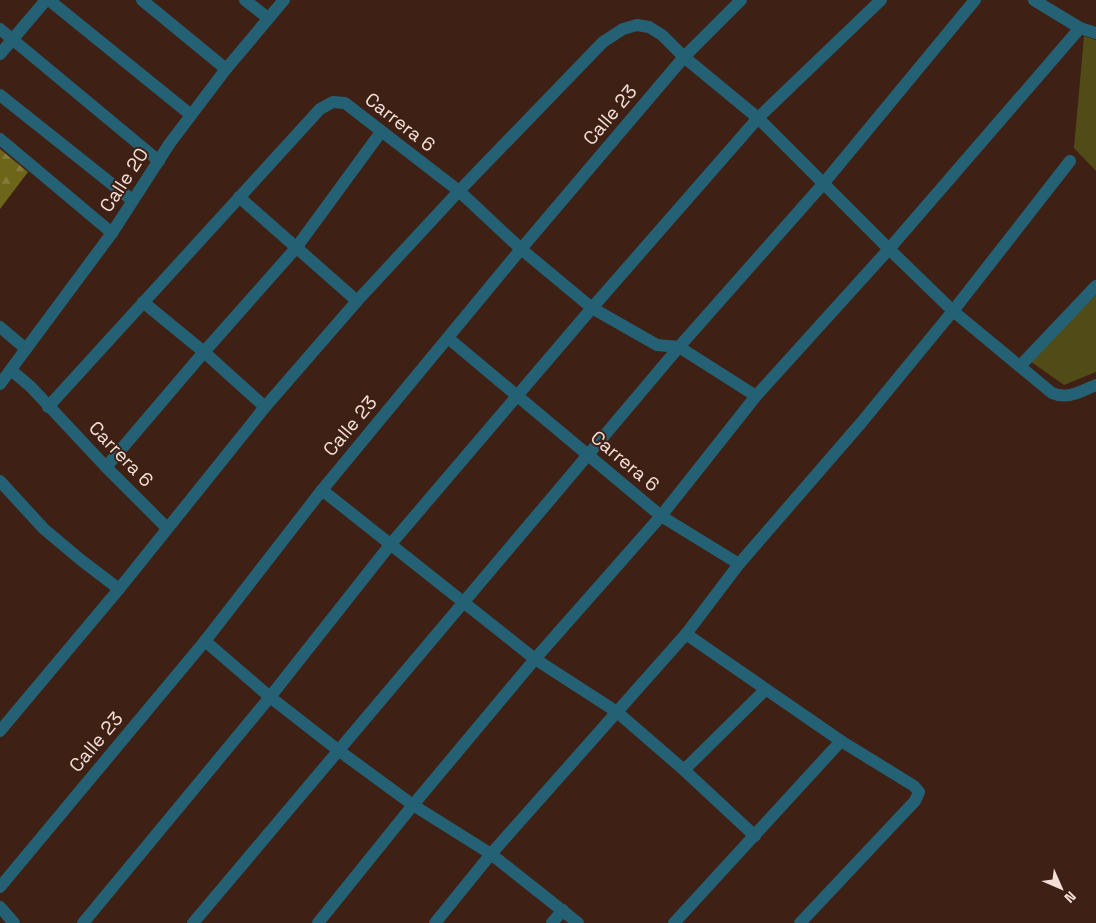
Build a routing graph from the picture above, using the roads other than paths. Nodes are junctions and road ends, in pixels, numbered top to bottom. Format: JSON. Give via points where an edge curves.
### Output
{"nodes":[{"id":1,"x":47,"y":0,"type":"edge"},
{"id":2,"x":142,"y":0,"type":"edge"},
{"id":3,"x":245,"y":0,"type":"edge"},
{"id":4,"x":284,"y":0,"type":"edge"},
{"id":5,"x":741,"y":0,"type":"edge"},
{"id":6,"x":881,"y":0,"type":"edge"},
{"id":7,"x":975,"y":0,"type":"edge"},
{"id":8,"x":1034,"y":0,"type":"edge"},
{"id":9,"x":268,"y":18,"type":"junction"},
{"id":10,"x":1080,"y":28,"type":"junction"},
{"id":11,"x":0,"y":29,"type":"edge"},
{"id":12,"x":1096,"y":33,"type":"edge"},
{"id":13,"x":13,"y":39,"type":"junction"},
{"id":14,"x":0,"y":54,"type":"edge"},
{"id":15,"x":684,"y":57,"type":"junction"},
{"id":16,"x":226,"y":69,"type":"junction"},
{"id":17,"x":0,"y":95,"type":"edge"},
{"id":18,"x":191,"y":115,"type":"junction"},
{"id":19,"x":758,"y":118,"type":"junction"},
{"id":20,"x":381,"y":132,"type":"junction"},
{"id":21,"x":0,"y":139,"type":"edge"},
{"id":22,"x":159,"y":161,"type":"junction"},
{"id":23,"x":1070,"y":161,"type":"dead end"},
{"id":24,"x":822,"y":184,"type":"junction"},
{"id":25,"x":459,"y":191,"type":"junction"},
{"id":26,"x":239,"y":197,"type":"junction"},
{"id":27,"x":132,"y":200,"type":"junction"},
{"id":28,"x":112,"y":233,"type":"junction"},
{"id":29,"x":296,"y":248,"type":"junction"},
{"id":30,"x":522,"y":248,"type":"junction"},
{"id":31,"x":889,"y":249,"type":"junction"},
{"id":32,"x":1096,"y":286,"type":"edge"},
{"id":33,"x":357,"y":301,"type":"junction"},
{"id":34,"x":144,"y":302,"type":"junction"},
{"id":35,"x":592,"y":308,"type":"junction"},
{"id":36,"x":953,"y":311,"type":"junction"},
{"id":37,"x":0,"y":327,"type":"edge"},
{"id":38,"x":448,"y":338,"type":"junction"},
{"id":39,"x":679,"y":347,"type":"junction"},
{"id":40,"x":26,"y":349,"type":"junction"},
{"id":41,"x":204,"y":352,"type":"junction"},
{"id":42,"x":1020,"y":366,"type":"junction"},
{"id":43,"x":11,"y":370,"type":"junction"},
{"id":44,"x":0,"y":384,"type":"edge"},
{"id":45,"x":1096,"y":385,"type":"edge"},
{"id":46,"x":756,"y":396,"type":"junction"},
{"id":47,"x":517,"y":397,"type":"junction"},
{"id":48,"x":48,"y":406,"type":"junction"},
{"id":49,"x":264,"y":407,"type":"junction"},
{"id":50,"x":588,"y":455,"type":"junction"},
{"id":51,"x":106,"y":467,"type":"junction"},
{"id":52,"x":0,"y":481,"type":"edge"},
{"id":53,"x":322,"y":490,"type":"junction"},
{"id":54,"x":661,"y":516,"type":"junction"},
{"id":55,"x":167,"y":528,"type":"junction"},
{"id":56,"x":390,"y":544,"type":"junction"},
{"id":57,"x":739,"y":564,"type":"junction"},
{"id":58,"x":120,"y":589,"type":"junction"},
{"id":59,"x":463,"y":602,"type":"junction"},
{"id":60,"x":686,"y":634,"type":"junction"},
{"id":61,"x":205,"y":641,"type":"junction"},
{"id":62,"x":535,"y":659,"type":"junction"},
{"id":63,"x":765,"y":690,"type":"junction"},
{"id":64,"x":270,"y":697,"type":"junction"},
{"id":65,"x":617,"y":712,"type":"junction"},
{"id":66,"x":0,"y":731,"type":"edge"},
{"id":67,"x":841,"y":742,"type":"junction"},
{"id":68,"x":338,"y":750,"type":"junction"},
{"id":69,"x":684,"y":770,"type":"junction"},
{"id":70,"x":413,"y":805,"type":"junction"},
{"id":71,"x":755,"y":836,"type":"junction"},
{"id":72,"x":490,"y":854,"type":"junction"},
{"id":73,"x":0,"y":887,"type":"edge"},
{"id":74,"x":0,"y":907,"type":"edge"},
{"id":75,"x":563,"y":910,"type":"junction"},
{"id":76,"x":14,"y":923,"type":"edge"},
{"id":77,"x":82,"y":923,"type":"edge"},
{"id":78,"x":193,"y":923,"type":"edge"},
{"id":79,"x":318,"y":923,"type":"edge"},
{"id":80,"x":436,"y":923,"type":"edge"},
{"id":81,"x":552,"y":923,"type":"edge"},
{"id":82,"x":578,"y":923,"type":"edge"},
{"id":83,"x":674,"y":923,"type":"edge"},
{"id":84,"x":800,"y":923,"type":"edge"}],
"edges":[{"from":1,"to":13,"type":"street"},
{"from":1,"to":18,"type":"street"},
{"from":2,"to":16,"type":"street"},
{"from":3,"to":9,"type":"street"},
{"from":4,"to":9,"type":"street","name":"Calle 20"},
{"from":5,"to":15,"type":"street","name":"Calle 23"},
{"from":6,"to":19,"type":"street"},
{"from":7,"to":24,"type":"street"},
{"from":8,"to":10,"type":"street"},
{"from":9,"to":16,"type":"street","name":"Calle 20"},
{"from":10,"to":12,"type":"street"},
{"from":10,"to":31,"type":"street"},
{"from":11,"to":13,"type":"street"},
{"from":13,"to":14,"type":"street"},
{"from":13,"to":22,"type":"street"},
{"from":15,"to":19,"type":"street"},
{"from":15,"to":25,"type":"street","via":[[649,27],[637,25],[624,29],[603,42]]},
{"from":15,"to":30,"type":"street","name":"Calle 23"},
{"from":16,"to":18,"type":"street","name":"Calle 20"},
{"from":17,"to":27,"type":"street"},
{"from":18,"to":22,"type":"street","name":"Calle 20"},
{"from":19,"to":24,"type":"street"},
{"from":19,"to":35,"type":"street"},
{"from":20,"to":25,"type":"street","name":"Carrera 6"},
{"from":20,"to":26,"type":"street","name":"Carrera 6","via":[[345,103],[333,102],[320,109]]},
{"from":20,"to":29,"type":"street"},
{"from":21,"to":28,"type":"street"},
{"from":22,"to":27,"type":"street","name":"Calle 20"},
{"from":23,"to":36,"type":"street"},
{"from":24,"to":31,"type":"street"},
{"from":24,"to":39,"type":"street"},
{"from":25,"to":30,"type":"street","name":"Carrera 6"},
{"from":25,"to":33,"type":"street"},
{"from":26,"to":29,"type":"street"},
{"from":26,"to":34,"type":"street","name":"Carrera 6"},
{"from":27,"to":28,"type":"street","name":"Calle 20"},
{"from":28,"to":40,"type":"street","name":"Calle 20"},
{"from":29,"to":33,"type":"street"},
{"from":29,"to":41,"type":"street"},
{"from":30,"to":35,"type":"street","name":"Carrera 6"},
{"from":30,"to":38,"type":"street","name":"Calle 23"},
{"from":31,"to":36,"type":"street"},
{"from":31,"to":46,"type":"street"},
{"from":32,"to":42,"type":"street"},
{"from":33,"to":49,"type":"street"},
{"from":34,"to":41,"type":"street"},
{"from":34,"to":48,"type":"street","name":"Carrera 6"},
{"from":35,"to":39,"type":"street","name":"Carrera 6","via":[[658,346]]},
{"from":35,"to":47,"type":"street"},
{"from":36,"to":42,"type":"street"},
{"from":36,"to":57,"type":"street"},
{"from":37,"to":40,"type":"street"},
{"from":38,"to":47,"type":"street","name":"Carrera 6"},
{"from":38,"to":53,"type":"street","name":"Calle 23"},
{"from":39,"to":46,"type":"street","name":"Carrera 6"},
{"from":39,"to":50,"type":"street"},
{"from":40,"to":43,"type":"street","name":"Calle 20"},
{"from":41,"to":49,"type":"street"},
{"from":41,"to":51,"type":"street"},
{"from":42,"to":45,"type":"street","via":[[1052,393],[1062,397]]},
{"from":43,"to":44,"type":"street","name":"Calle 20"},
{"from":43,"to":48,"type":"street","name":"Carrera 6"},
{"from":46,"to":54,"type":"street"},
{"from":47,"to":50,"type":"street","name":"Carrera 6"},
{"from":47,"to":56,"type":"street"},
{"from":48,"to":51,"type":"street","name":"Carrera 6"},
{"from":49,"to":55,"type":"street"},
{"from":50,"to":54,"type":"street","name":"Carrera 6"},
{"from":50,"to":59,"type":"street"},
{"from":51,"to":55,"type":"street","name":"Carrera 6"},
{"from":52,"to":58,"type":"street","via":[[44,528]]},
{"from":53,"to":56,"type":"street"},
{"from":53,"to":61,"type":"street","name":"Calle 23"},
{"from":54,"to":57,"type":"street","name":"Carrera 6"},
{"from":54,"to":62,"type":"street"},
{"from":55,"to":58,"type":"street"},
{"from":56,"to":59,"type":"street"},
{"from":56,"to":64,"type":"street"},
{"from":57,"to":60,"type":"street"},
{"from":58,"to":66,"type":"street"},
{"from":59,"to":62,"type":"street"},
{"from":59,"to":68,"type":"street"},
{"from":60,"to":63,"type":"street"},
{"from":60,"to":65,"type":"street"},
{"from":61,"to":64,"type":"street"},
{"from":61,"to":73,"type":"street","name":"Calle 23"},
{"from":62,"to":65,"type":"street"},
{"from":62,"to":70,"type":"street"},
{"from":63,"to":67,"type":"street"},
{"from":63,"to":69,"type":"street"},
{"from":64,"to":68,"type":"street"},
{"from":64,"to":77,"type":"street"},
{"from":65,"to":69,"type":"street"},
{"from":65,"to":72,"type":"street"},
{"from":67,"to":71,"type":"street"},
{"from":67,"to":84,"type":"street","via":[[919,792],[915,801]]},
{"from":68,"to":70,"type":"street"},
{"from":68,"to":78,"type":"street"},
{"from":69,"to":71,"type":"street"},
{"from":70,"to":72,"type":"street"},
{"from":70,"to":79,"type":"street"},
{"from":71,"to":83,"type":"street"},
{"from":72,"to":75,"type":"street"},
{"from":72,"to":80,"type":"street"},
{"from":74,"to":76,"type":"street"},
{"from":75,"to":81,"type":"street"},
{"from":75,"to":82,"type":"street"}]}
